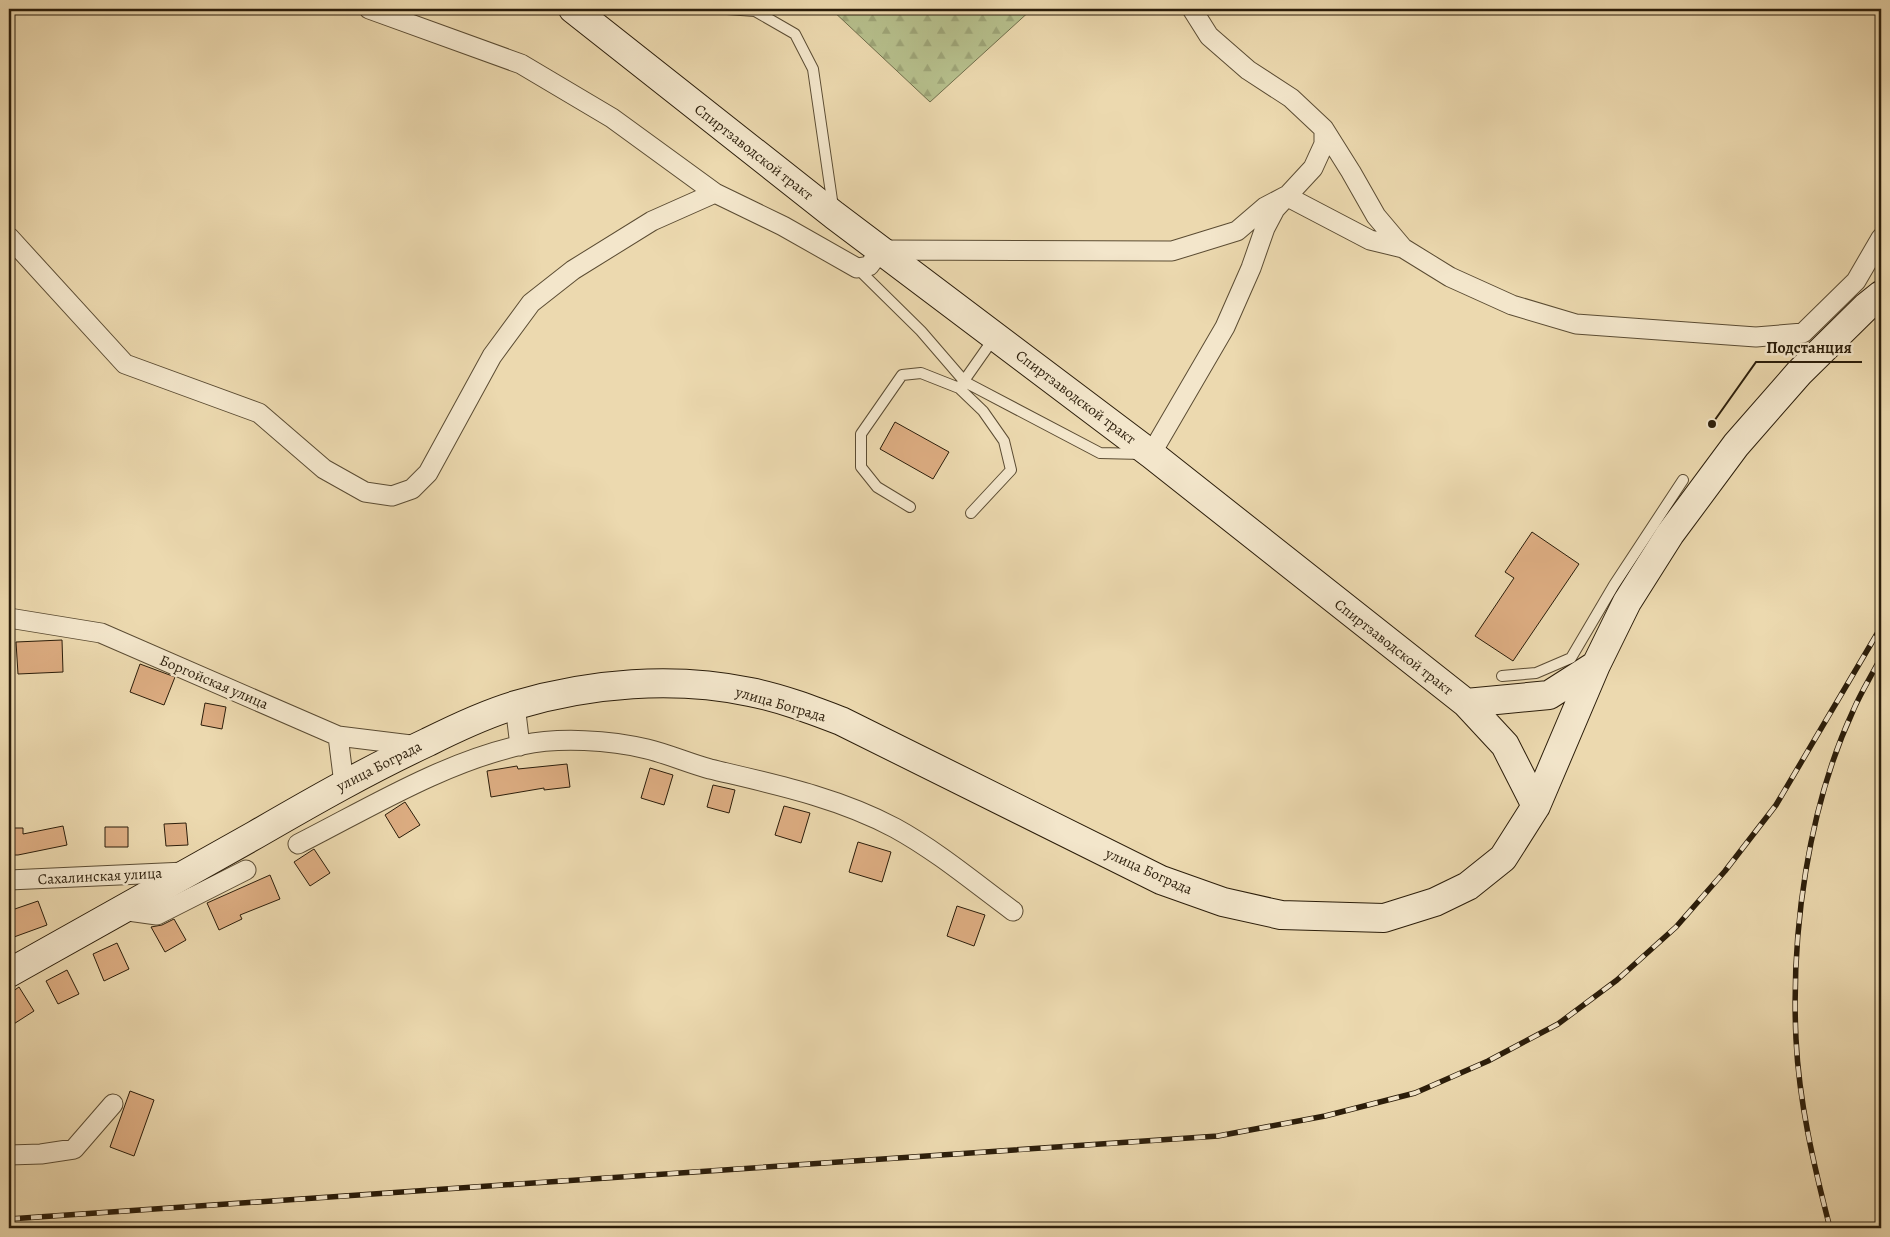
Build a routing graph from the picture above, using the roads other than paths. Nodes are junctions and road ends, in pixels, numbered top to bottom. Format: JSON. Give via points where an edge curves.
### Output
{"nodes":[{"id":1,"x":369,"y":9,"type":"edge"},
{"id":2,"x":573,"y":9,"type":"edge"},
{"id":3,"x":727,"y":9,"type":"edge"},
{"id":4,"x":1192,"y":9,"type":"edge"},
{"id":5,"x":1324,"y":129,"type":"junction"},
{"id":6,"x":715,"y":193,"type":"junction"},
{"id":7,"x":1286,"y":196,"type":"junction"},
{"id":8,"x":834,"y":215,"type":"junction"},
{"id":9,"x":9,"y":237,"type":"edge"},
{"id":10,"x":1881,"y":238,"type":"edge"},
{"id":11,"x":1403,"y":248,"type":"junction"},
{"id":12,"x":881,"y":250,"type":"junction"},
{"id":13,"x":857,"y":268,"type":"junction"},
{"id":14,"x":1881,"y":296,"type":"edge"},
{"id":15,"x":995,"y":337,"type":"junction"},
{"id":16,"x":962,"y":385,"type":"junction"},
{"id":17,"x":1151,"y":454,"type":"junction"},
{"id":18,"x":1683,"y":480,"type":"dead end"},
{"id":19,"x":910,"y":507,"type":"dead end"},
{"id":20,"x":971,"y":513,"type":"dead end"},
{"id":21,"x":1623,"y":590,"type":"junction"},
{"id":22,"x":9,"y":618,"type":"edge"},
{"id":23,"x":1596,"y":665,"type":"junction"},
{"id":24,"x":1502,"y":676,"type":"dead end"},
{"id":25,"x":1466,"y":703,"type":"junction"},
{"id":26,"x":515,"y":705,"type":"junction"},
{"id":27,"x":338,"y":736,"type":"junction"},
{"id":28,"x":419,"y":746,"type":"junction"},
{"id":29,"x":520,"y":746,"type":"junction"},
{"id":30,"x":344,"y":784,"type":"junction"},
{"id":31,"x":1536,"y":806,"type":"junction"},
{"id":32,"x":298,"y":844,"type":"dead end"},
{"id":33,"x":246,"y":870,"type":"dead end"},
{"id":34,"x":191,"y":871,"type":"junction"},
{"id":35,"x":9,"y":880,"type":"edge"},
{"id":36,"x":121,"y":910,"type":"junction"},
{"id":37,"x":1014,"y":911,"type":"dead end"},
{"id":38,"x":9,"y":973,"type":"edge"},
{"id":39,"x":113,"y":1104,"type":"dead end"},
{"id":40,"x":9,"y":1155,"type":"edge"}],
"edges":[{"from":1,"to":6,"type":"street","via":[[521,64],[612,118]]},
{"from":2,"to":8,"type":"main road","name":"Спиртзаводской тракт"},
{"from":3,"to":8,"type":"lane","via":[[755,11],[795,34],[812,69]]},
{"from":4,"to":5,"type":"street","via":[[1209,36],[1248,70],[1291,98]]},
{"from":5,"to":7,"type":"street","via":[[1324,144],[1313,168]]},
{"from":5,"to":11,"type":"street","via":[[1376,216]]},
{"from":6,"to":9,"type":"street","via":[[652,221],[573,270],[531,303],[492,356],[428,473],[412,489],[392,496],[365,492],[324,469],[259,414],[125,364]]},
{"from":6,"to":13,"type":"street","via":[[783,226]]},
{"from":7,"to":11,"type":"street","via":[[1370,240]]},
{"from":7,"to":12,"type":"street","via":[[1265,207],[1238,231],[1172,251]]},
{"from":7,"to":17,"type":"street","via":[[1265,228],[1225,327]]},
{"from":8,"to":12,"type":"main road","name":"Спиртзаводской тракт"},
{"from":10,"to":11,"type":"street","via":[[1856,281],[1803,333],[1756,337],[1576,324],[1512,305],[1450,277]]},
{"from":12,"to":13,"type":"street","via":[[869,266]]},
{"from":12,"to":15,"type":"main road","name":"Спиртзаводской тракт"},
{"from":13,"to":16,"type":"lane","via":[[921,331]]},
{"from":14,"to":21,"type":"main road","name":"улица Бограда","via":[[1799,373],[1736,445],[1670,534]]},
{"from":15,"to":16,"type":"lane"},
{"from":15,"to":17,"type":"main road","name":"Спиртзаводской тракт"},
{"from":16,"to":17,"type":"lane","via":[[1100,453]]},
{"from":16,"to":19,"type":"lane","via":[[921,373],[902,374],[861,434],[861,467],[877,487]]},
{"from":16,"to":20,"type":"lane","via":[[1004,441],[1011,470]]},
{"from":17,"to":25,"type":"main road","name":"Спиртзаводской тракт"},
{"from":18,"to":21,"type":"lane"},
{"from":21,"to":23,"type":"main road","name":"улица Бограда"},
{"from":21,"to":24,"type":"lane","via":[[1571,658],[1536,673]]},
{"from":22,"to":27,"type":"street","name":"Боргойская улица","via":[[101,633]]},
{"from":23,"to":25,"type":"main road","name":"Спиртзаводской тракт","via":[[1549,694]]},
{"from":23,"to":31,"type":"main road","name":"улица Бограда"},
{"from":25,"to":31,"type":"main road","via":[[1505,745]]},
{"from":26,"to":28,"type":"main road","name":"улица Бограда","via":[[470,721]]},
{"from":26,"to":29,"type":"street"},
{"from":26,"to":31,"type":"main road","name":"улица Бограда","via":[[610,686],[667,684],[751,692],[841,721],[1161,880],[1224,902],[1281,915],[1384,918],[1436,902],[1468,886],[1502,858]]},
{"from":27,"to":28,"type":"street","name":"Боргойская улица"},
{"from":27,"to":30,"type":"street"},
{"from":28,"to":30,"type":"main road","name":"улица Бограда"},
{"from":29,"to":32,"type":"street","via":[[452,766]]},
{"from":29,"to":37,"type":"street","via":[[598,742],[646,749],[842,804],[895,828],[934,852]]},
{"from":30,"to":34,"type":"main road","name":"улица Бограда"},
{"from":33,"to":36,"type":"street","via":[[157,915]]},
{"from":34,"to":35,"type":"street","name":"Сахалинская улица"},
{"from":34,"to":36,"type":"main road","name":"улица Бограда"},
{"from":36,"to":38,"type":"main road","name":"улица Бограда"},
{"from":39,"to":40,"type":"street","via":[[74,1150]]}]}
